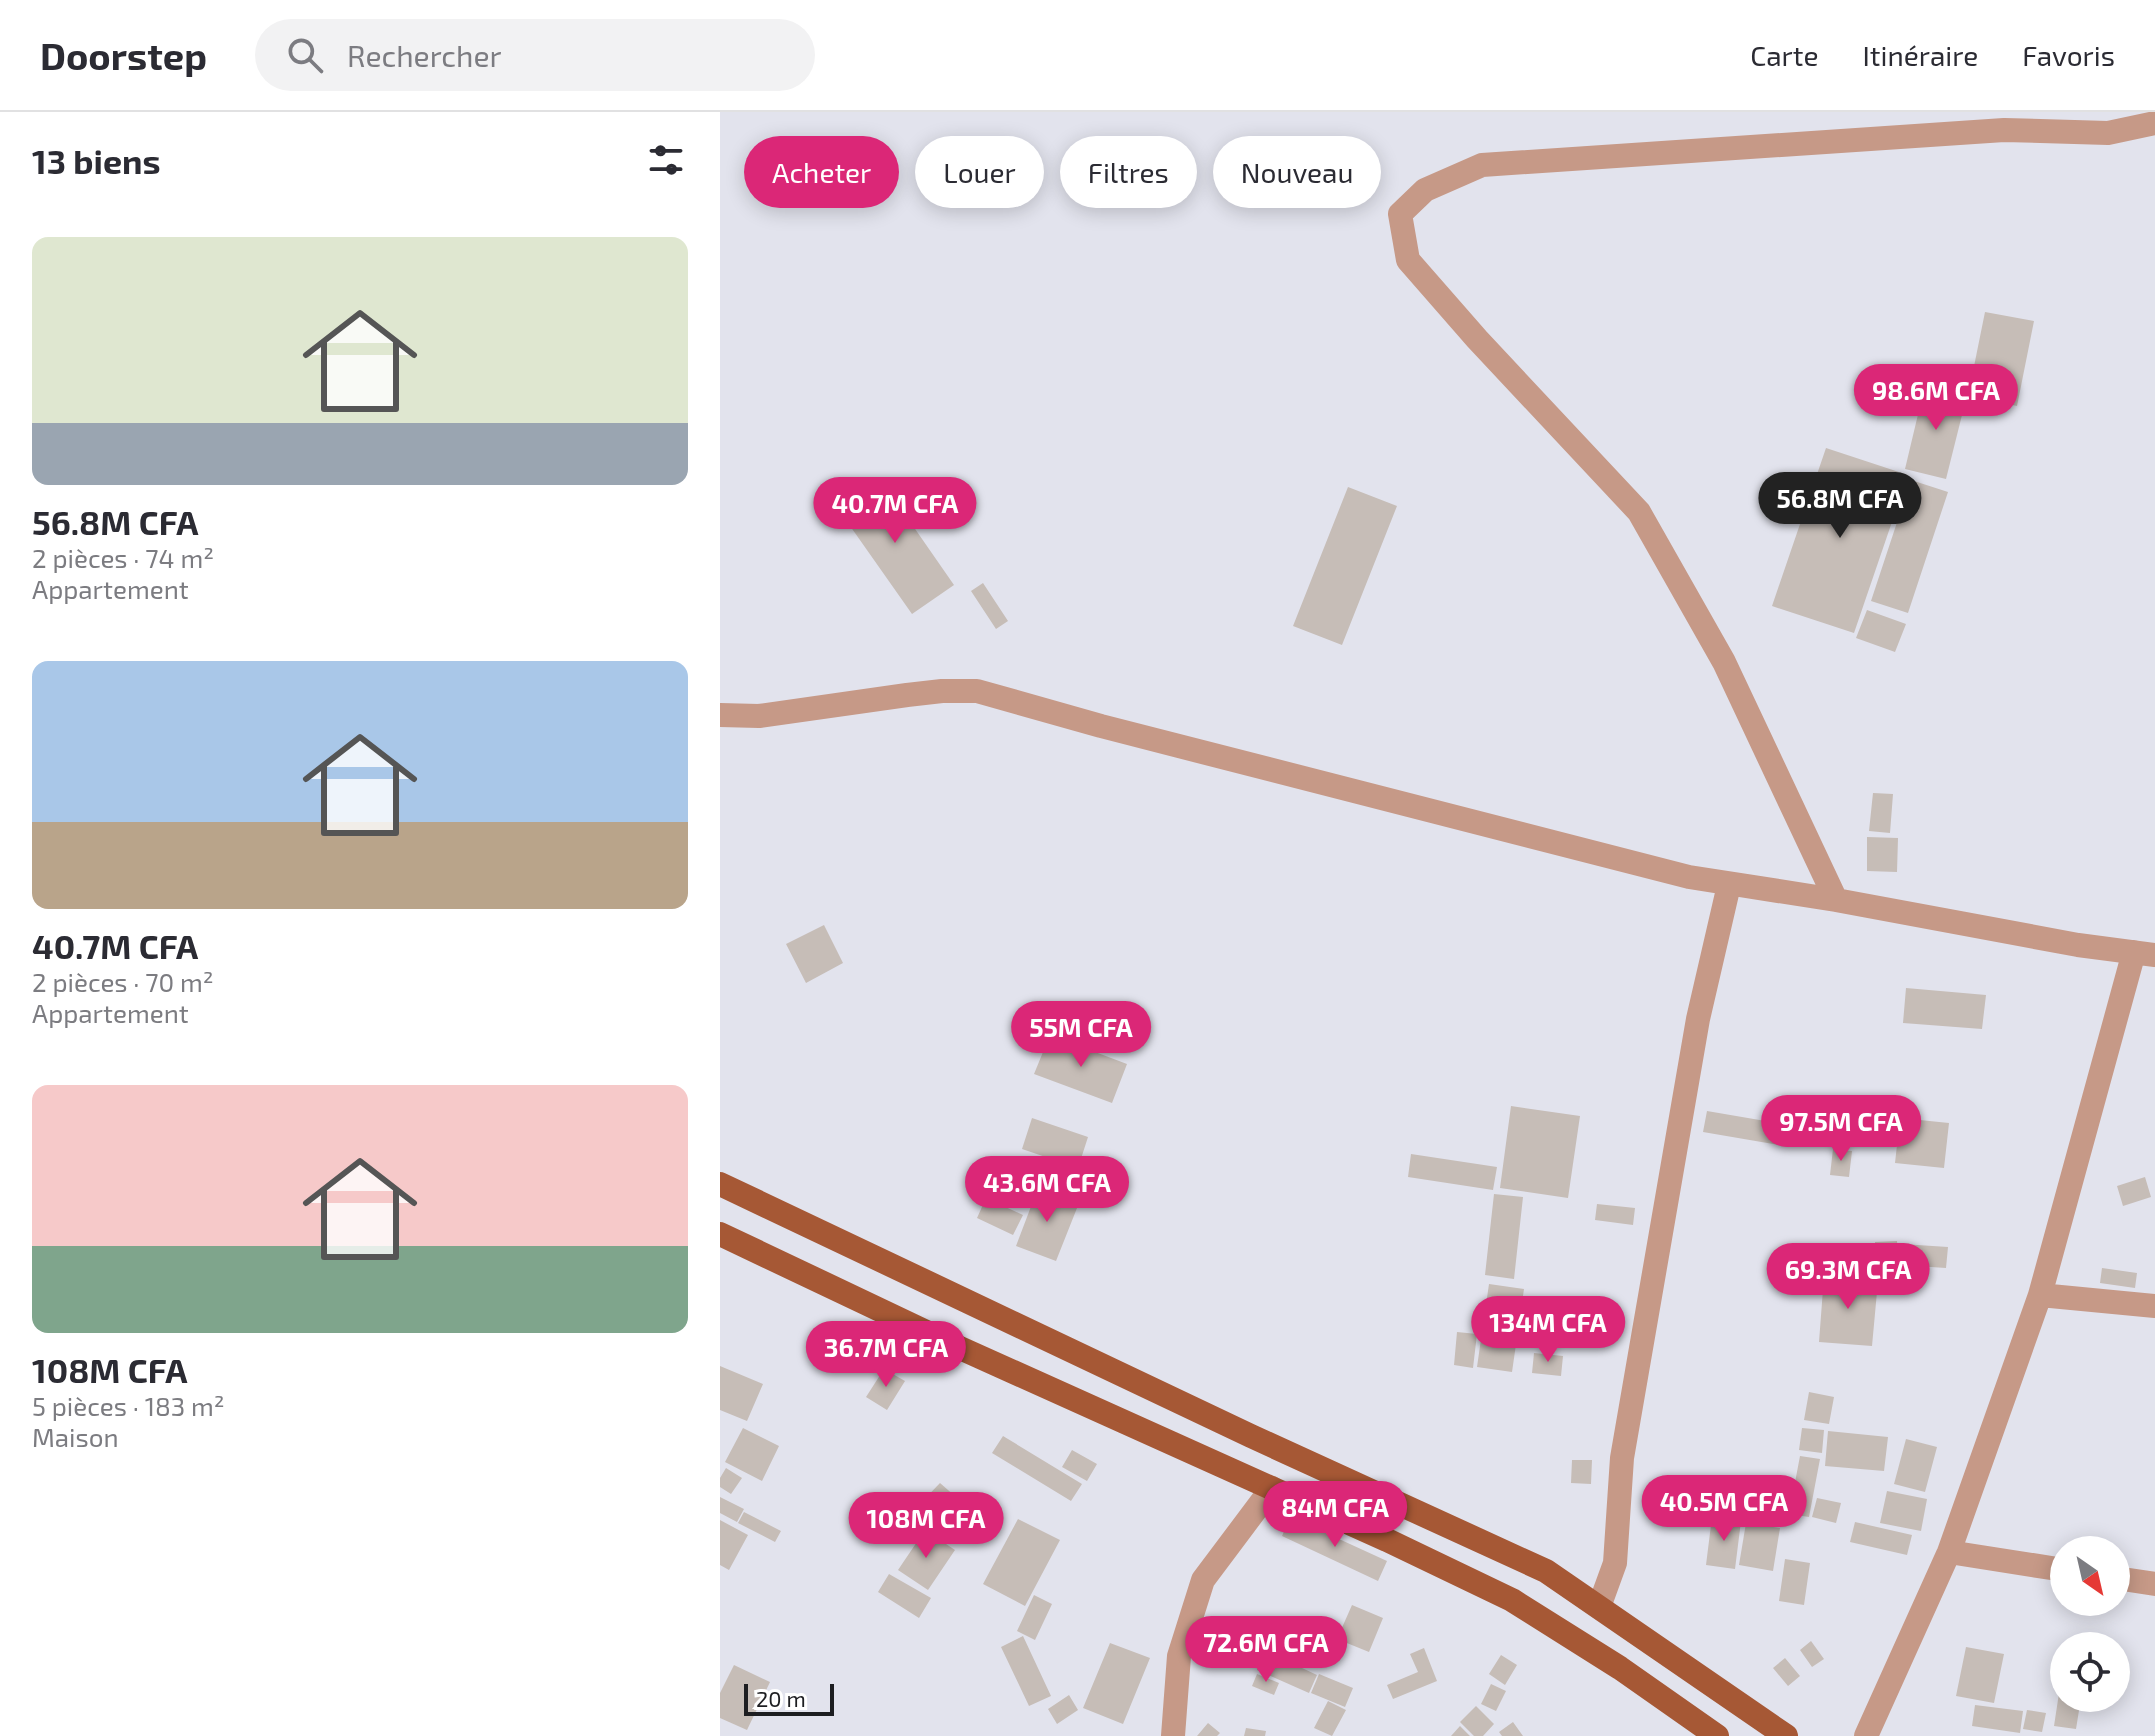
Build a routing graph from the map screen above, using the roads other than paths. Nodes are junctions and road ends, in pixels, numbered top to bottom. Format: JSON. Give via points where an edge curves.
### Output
{"nodes":[{"id":1,"x":2155,"y":123,"type":"edge"},
{"id":2,"x":720,"y":715,"type":"edge"},
{"id":3,"x":1729,"y":885,"type":"junction"},
{"id":4,"x":1836,"y":900,"type":"junction"},
{"id":5,"x":2144,"y":954,"type":"edge"},
{"id":6,"x":720,"y":1184,"type":"edge"},
{"id":7,"x":720,"y":1234,"type":"edge"},
{"id":8,"x":2040,"y":1295,"type":"junction"},
{"id":9,"x":2155,"y":1306,"type":"edge"},
{"id":10,"x":1272,"y":1488,"type":"junction"},
{"id":11,"x":1949,"y":1552,"type":"junction"},
{"id":12,"x":2050,"y":1568,"type":"edge"},
{"id":13,"x":2130,"y":1580,"type":"edge"},
{"id":14,"x":2155,"y":1584,"type":"edge"},
{"id":15,"x":1599,"y":1607,"type":"junction"},
{"id":16,"x":1173,"y":1736,"type":"edge"},
{"id":17,"x":1717,"y":1736,"type":"edge"},
{"id":18,"x":1786,"y":1736,"type":"edge"},
{"id":19,"x":1866,"y":1736,"type":"edge"}],
"edges":[{"from":1,"to":4,"type":"street","via":[[2108,133],[2004,130],[1482,165],[1425,190],[1400,214],[1408,260],[1639,512],[1724,662]]},
{"from":2,"to":3,"type":"street","via":[[759,716],[919,693],[977,691]]},
{"from":3,"to":4,"type":"street"},
{"from":3,"to":15,"type":"street","via":[[1698,1019],[1622,1458],[1615,1563]]},
{"from":4,"to":5,"type":"street"},
{"from":5,"to":8,"type":"street"},
{"from":6,"to":15,"type":"main road","via":[[1546,1571]]},
{"from":7,"to":10,"type":"main road"},
{"from":8,"to":9,"type":"street"},
{"from":8,"to":11,"type":"street"},
{"from":10,"to":16,"type":"street","via":[[1203,1580],[1179,1656]]},
{"from":10,"to":17,"type":"main road","via":[[1512,1600]]},
{"from":11,"to":12,"type":"street"},
{"from":11,"to":19,"type":"street"},
{"from":13,"to":14,"type":"street"},
{"from":15,"to":18,"type":"main road"}]}
